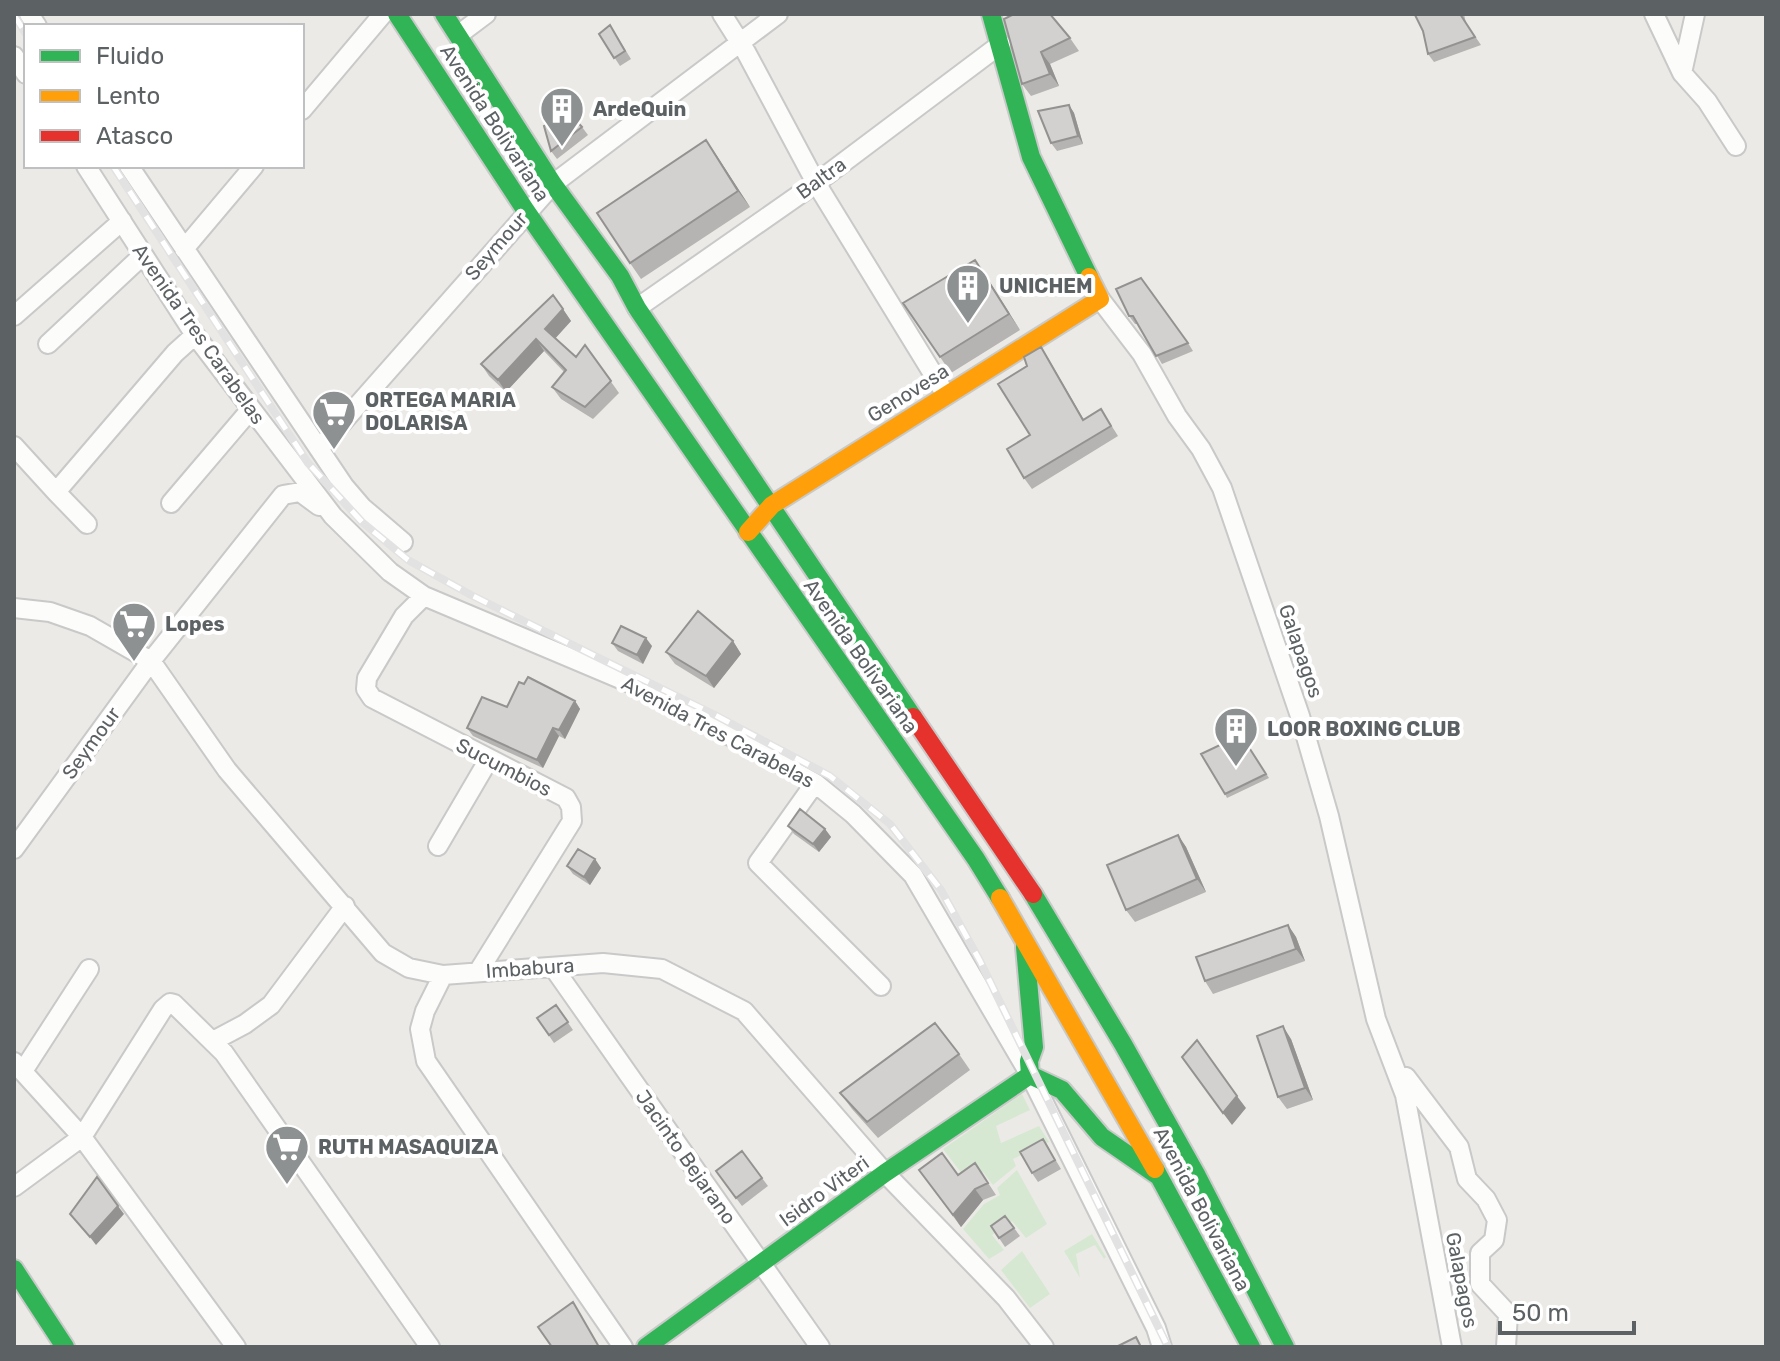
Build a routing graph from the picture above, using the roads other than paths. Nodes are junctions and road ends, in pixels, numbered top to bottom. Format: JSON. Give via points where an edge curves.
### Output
{"nodes":[{"id":1,"x":383,"y":14,"type":"edge"},
{"id":2,"x":397,"y":14,"type":"edge"},
{"id":3,"x":444,"y":14,"type":"edge"},
{"id":4,"x":486,"y":14,"type":"edge"},
{"id":5,"x":722,"y":14,"type":"edge"},
{"id":6,"x":778,"y":14,"type":"edge"},
{"id":7,"x":991,"y":14,"type":"edge"},
{"id":8,"x":1654,"y":14,"type":"edge"},
{"id":9,"x":1695,"y":14,"type":"edge"},
{"id":10,"x":458,"y":35,"type":"junction"},
{"id":11,"x":740,"y":42,"type":"junction"},
{"id":12,"x":1001,"y":44,"type":"junction"},
{"id":13,"x":1682,"y":73,"type":"junction"},
{"id":14,"x":304,"y":108,"type":"edge"},
{"id":15,"x":1736,"y":146,"type":"dead end"},
{"id":16,"x":87,"y":168,"type":"edge"},
{"id":17,"x":130,"y":168,"type":"edge"},
{"id":18,"x":252,"y":168,"type":"edge"},
{"id":19,"x":816,"y":183,"type":"junction"},
{"id":20,"x":553,"y":184,"type":"junction"},
{"id":21,"x":526,"y":211,"type":"junction"},
{"id":22,"x":122,"y":221,"type":"junction"},
{"id":23,"x":184,"y":249,"type":"junction"},
{"id":24,"x":142,"y":256,"type":"junction"},
{"id":25,"x":1100,"y":299,"type":"junction"},
{"id":26,"x":637,"y":308,"type":"junction"},
{"id":27,"x":14,"y":316,"type":"edge"},
{"id":28,"x":195,"y":335,"type":"junction"},
{"id":29,"x":48,"y":344,"type":"dead end"},
{"id":30,"x":946,"y":395,"type":"junction"},
{"id":31,"x":251,"y":409,"type":"junction"},
{"id":32,"x":14,"y":446,"type":"edge"},
{"id":33,"x":319,"y":449,"type":"junction"},
{"id":34,"x":56,"y":492,"type":"junction"},
{"id":35,"x":171,"y":503,"type":"dead end"},
{"id":36,"x":772,"y":505,"type":"junction"},
{"id":37,"x":333,"y":516,"type":"junction"},
{"id":38,"x":87,"y":524,"type":"dead end"},
{"id":39,"x":748,"y":532,"type":"junction"},
{"id":40,"x":403,"y":542,"type":"dead end"},
{"id":41,"x":424,"y":596,"type":"junction"},
{"id":42,"x":14,"y":608,"type":"edge"},
{"id":43,"x":151,"y":661,"type":"junction"},
{"id":44,"x":489,"y":759,"type":"junction"},
{"id":45,"x":815,"y":783,"type":"junction"},
{"id":46,"x":438,"y":846,"type":"dead end"},
{"id":47,"x":14,"y":849,"type":"edge"},
{"id":48,"x":345,"y":906,"type":"junction"},
{"id":49,"x":1025,"y":938,"type":"junction"},
{"id":50,"x":553,"y":967,"type":"junction"},
{"id":51,"x":89,"y":969,"type":"dead end"},
{"id":52,"x":478,"y":972,"type":"junction"},
{"id":53,"x":443,"y":975,"type":"junction"},
{"id":54,"x":881,"y":986,"type":"dead end"},
{"id":55,"x":213,"y":1041,"type":"junction"},
{"id":56,"x":1390,"y":1059,"type":"junction"},
{"id":57,"x":18,"y":1066,"type":"edge"},
{"id":58,"x":1030,"y":1075,"type":"junction"},
{"id":59,"x":82,"y":1137,"type":"junction"},
{"id":60,"x":885,"y":1173,"type":"junction"},
{"id":61,"x":1163,"y":1180,"type":"junction"},
{"id":62,"x":14,"y":1187,"type":"edge"},
{"id":63,"x":761,"y":1263,"type":"junction"},
{"id":64,"x":14,"y":1269,"type":"edge"},
{"id":65,"x":65,"y":1347,"type":"edge"},
{"id":66,"x":236,"y":1347,"type":"edge"},
{"id":67,"x":430,"y":1347,"type":"edge"},
{"id":68,"x":623,"y":1347,"type":"edge"},
{"id":69,"x":646,"y":1347,"type":"edge"},
{"id":70,"x":820,"y":1347,"type":"edge"},
{"id":71,"x":1044,"y":1347,"type":"edge"},
{"id":72,"x":1162,"y":1347,"type":"edge"},
{"id":73,"x":1251,"y":1347,"type":"edge"},
{"id":74,"x":1285,"y":1347,"type":"edge"},
{"id":75,"x":1452,"y":1347,"type":"edge"},
{"id":76,"x":1506,"y":1347,"type":"edge"}],
"edges":[{"from":1,"to":14,"type":"street"},
{"from":2,"to":21,"type":"main road","name":"Avenida Bolivariana"},
{"from":3,"to":10,"type":"main road","name":"Avenida Bolivariana"},
{"from":4,"to":10,"type":"street"},
{"from":5,"to":11,"type":"street"},
{"from":6,"to":11,"type":"street","name":"Seymour"},
{"from":7,"to":12,"type":"main road","name":"Galapagos"},
{"from":8,"to":13,"type":"street"},
{"from":9,"to":13,"type":"street"},
{"from":10,"to":20,"type":"main road","name":"Avenida Bolivariana"},
{"from":11,"to":19,"type":"street"},
{"from":11,"to":20,"type":"street","name":"Seymour"},
{"from":12,"to":19,"type":"street","name":"Baltra"},
{"from":12,"to":25,"type":"main road","name":"Galapagos","via":[[1031,157]]},
{"from":13,"to":15,"type":"street"},
{"from":16,"to":22,"type":"street","name":"Avenida Tres Carabelas"},
{"from":17,"to":23,"type":"street"},
{"from":18,"to":23,"type":"street"},
{"from":19,"to":26,"type":"street","name":"Baltra"},
{"from":19,"to":30,"type":"street"},
{"from":20,"to":21,"type":"street","name":"Seymour"},
{"from":20,"to":26,"type":"main road","name":"Avenida Bolivariana"},
{"from":21,"to":33,"type":"street","name":"Seymour"},
{"from":21,"to":39,"type":"main road","name":"Avenida Bolivariana"},
{"from":22,"to":24,"type":"street","name":"Avenida Tres Carabelas"},
{"from":22,"to":27,"type":"street"},
{"from":23,"to":33,"type":"street"},
{"from":24,"to":28,"type":"street","name":"Avenida Tres Carabelas"},
{"from":24,"to":29,"type":"street"},
{"from":25,"to":30,"type":"main road","name":"Genovesa"},
{"from":25,"to":56,"type":"street","name":"Galapagos","via":[[1142,354],[1222,488],[1305,731]]},
{"from":26,"to":36,"type":"main road","name":"Avenida Bolivariana"},
{"from":28,"to":31,"type":"street","name":"Avenida Tres Carabelas"},
{"from":28,"to":34,"type":"street"},
{"from":30,"to":36,"type":"main road","name":"Genovesa"},
{"from":31,"to":35,"type":"street"},
{"from":31,"to":37,"type":"street","name":"Avenida Tres Carabelas"},
{"from":32,"to":34,"type":"street"},
{"from":33,"to":40,"type":"street","via":[[362,507]]},
{"from":34,"to":38,"type":"street"},
{"from":36,"to":39,"type":"main road","name":"Genovesa"},
{"from":36,"to":74,"type":"main road","name":"Avenida Bolivariana","via":[[1057,931],[1197,1176]]},
{"from":37,"to":41,"type":"street","name":"Avenida Tres Carabelas","via":[[390,572]]},
{"from":37,"to":43,"type":"street","name":"Seymour","via":[[300,492],[283,495]]},
{"from":39,"to":49,"type":"main road","name":"Avenida Bolivariana","via":[[976,859]]},
{"from":41,"to":44,"type":"street","name":"Sucumbios","via":[[404,616],[367,678],[366,689],[372,698]]},
{"from":41,"to":45,"type":"street","name":"Avenida Tres Carabelas","via":[[649,691]]},
{"from":42,"to":43,"type":"street","name":"Imbabura","via":[[50,612],[90,626]]},
{"from":43,"to":47,"type":"street","name":"Seymour"},
{"from":43,"to":48,"type":"street","name":"Imbabura","via":[[227,770]]},
{"from":44,"to":46,"type":"street"},
{"from":44,"to":52,"type":"street","name":"Sucumbios","via":[[566,798],[572,821]]},
{"from":45,"to":54,"type":"street","via":[[758,863]]},
{"from":45,"to":58,"type":"street","name":"Avenida Tres Carabelas","via":[[913,875]]},
{"from":48,"to":53,"type":"street","name":"Imbabura","via":[[383,953],[409,968]]},
{"from":48,"to":55,"type":"street","via":[[271,1005]]},
{"from":49,"to":58,"type":"main road","via":[[1034,1047]]},
{"from":49,"to":61,"type":"main road","name":"Avenida Bolivariana"},
{"from":50,"to":52,"type":"street","name":"Imbabura"},
{"from":50,"to":60,"type":"street","name":"Imbabura","via":[[603,963],[662,969],[744,1011]]},
{"from":50,"to":63,"type":"street","name":"Jacinto Bejarano"},
{"from":51,"to":57,"type":"street"},
{"from":52,"to":53,"type":"street","name":"Imbabura"},
{"from":53,"to":68,"type":"street","via":[[420,1029],[426,1061]]},
{"from":55,"to":59,"type":"street","via":[[170,1003]]},
{"from":55,"to":67,"type":"street"},
{"from":56,"to":75,"type":"street","name":"Galapagos","via":[[1405,1095]]},
{"from":56,"to":76,"type":"street","via":[[1459,1147],[1467,1179],[1497,1220],[1494,1240],[1480,1253],[1480,1284],[1508,1314]]},
{"from":57,"to":59,"type":"street"},
{"from":58,"to":60,"type":"main road","name":"Isidro Viteri"},
{"from":58,"to":61,"type":"main road","via":[[1054,1082],[1095,1130]]},
{"from":58,"to":72,"type":"street","name":"Avenida Tres Carabelas"},
{"from":59,"to":62,"type":"street"},
{"from":59,"to":66,"type":"street"},
{"from":60,"to":63,"type":"main road","name":"Isidro Viteri"},
{"from":60,"to":71,"type":"street","name":"Imbabura","via":[[1006,1298]]},
{"from":61,"to":73,"type":"main road","name":"Avenida Bolivariana"},
{"from":63,"to":69,"type":"main road","name":"Isidro Viteri"},
{"from":63,"to":70,"type":"street","name":"Jacinto Bejarano"},
{"from":64,"to":65,"type":"main road"}]}
